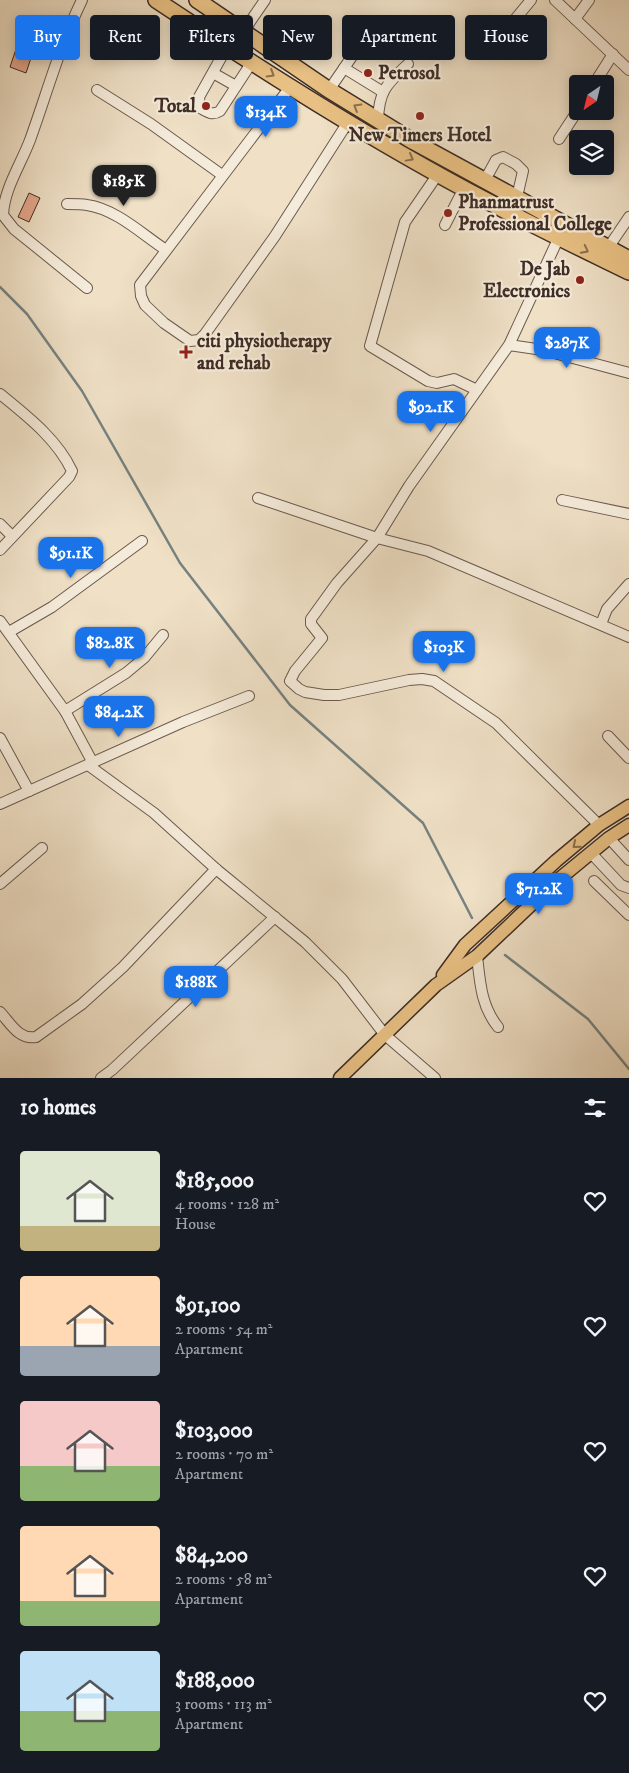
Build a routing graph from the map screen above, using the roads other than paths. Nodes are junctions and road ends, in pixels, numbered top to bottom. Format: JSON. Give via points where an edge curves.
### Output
{"nodes":[{"id":1,"x":82,"y":0,"type":"edge"},
{"id":2,"x":156,"y":0,"type":"edge"},
{"id":3,"x":197,"y":0,"type":"edge"},
{"id":4,"x":265,"y":0,"type":"edge"},
{"id":5,"x":531,"y":0,"type":"edge"},
{"id":6,"x":555,"y":0,"type":"edge"},
{"id":7,"x":590,"y":0,"type":"edge"},
{"id":8,"x":179,"y":15,"type":"edge"},
{"id":9,"x":219,"y":15,"type":"edge"},
{"id":10,"x":519,"y":15,"type":"edge"},
{"id":11,"x":253,"y":17,"type":"edge"},
{"id":12,"x":575,"y":19,"type":"junction"},
{"id":13,"x":253,"y":39,"type":"edge"},
{"id":14,"x":613,"y":54,"type":"junction"},
{"id":15,"x":220,"y":60,"type":"edge"},
{"id":16,"x":249,"y":60,"type":"edge"},
{"id":17,"x":350,"y":60,"type":"edge"},
{"id":18,"x":252,"y":62,"type":"junction"},
{"id":19,"x":408,"y":64,"type":"dead end"},
{"id":20,"x":344,"y":68,"type":"junction"},
{"id":21,"x":629,"y":70,"type":"edge"},
{"id":22,"x":213,"y":72,"type":"junction"},
{"id":23,"x":600,"y":75,"type":"edge"},
{"id":24,"x":236,"y":86,"type":"junction"},
{"id":25,"x":291,"y":86,"type":"junction"},
{"id":26,"x":97,"y":90,"type":"dead end"},
{"id":27,"x":330,"y":90,"type":"junction"},
{"id":28,"x":383,"y":92,"type":"junction"},
{"id":29,"x":378,"y":120,"type":"junction"},
{"id":30,"x":571,"y":120,"type":"edge"},
{"id":31,"x":348,"y":122,"type":"junction"},
{"id":32,"x":559,"y":138,"type":"dead end"},
{"id":33,"x":222,"y":174,"type":"junction"},
{"id":34,"x":438,"y":174,"type":"junction"},
{"id":35,"x":485,"y":180,"type":"junction"},
{"id":36,"x":464,"y":188,"type":"junction"},
{"id":37,"x":517,"y":197,"type":"junction"},
{"id":38,"x":67,"y":204,"type":"dead end"},
{"id":39,"x":629,"y":217,"type":"edge"},
{"id":40,"x":445,"y":225,"type":"dead end"},
{"id":41,"x":559,"y":237,"type":"junction"},
{"id":42,"x":608,"y":248,"type":"junction"},
{"id":43,"x":166,"y":250,"type":"junction"},
{"id":44,"x":629,"y":259,"type":"edge"},
{"id":45,"x":629,"y":272,"type":"edge"},
{"id":46,"x":87,"y":288,"type":"dead end"},
{"id":47,"x":508,"y":345,"type":"junction"},
{"id":48,"x":629,"y":373,"type":"edge"},
{"id":49,"x":477,"y":390,"type":"junction"},
{"id":50,"x":0,"y":394,"type":"edge"},
{"id":51,"x":258,"y":498,"type":"dead end"},
{"id":52,"x":562,"y":500,"type":"dead end"},
{"id":53,"x":629,"y":514,"type":"edge"},
{"id":54,"x":0,"y":524,"type":"edge"},
{"id":55,"x":12,"y":536,"type":"junction"},
{"id":56,"x":376,"y":538,"type":"junction"},
{"id":57,"x":142,"y":541,"type":"dead end"},
{"id":58,"x":0,"y":550,"type":"edge"},
{"id":59,"x":629,"y":584,"type":"edge"},
{"id":60,"x":0,"y":621,"type":"edge"},
{"id":61,"x":601,"y":624,"type":"junction"},
{"id":62,"x":9,"y":632,"type":"junction"},
{"id":63,"x":163,"y":635,"type":"dead end"},
{"id":64,"x":629,"y":637,"type":"edge"},
{"id":65,"x":249,"y":696,"type":"dead end"},
{"id":66,"x":65,"y":711,"type":"junction"},
{"id":67,"x":608,"y":736,"type":"dead end"},
{"id":68,"x":0,"y":738,"type":"edge"},
{"id":69,"x":629,"y":758,"type":"edge"},
{"id":70,"x":91,"y":764,"type":"junction"},
{"id":71,"x":29,"y":791,"type":"junction"},
{"id":72,"x":0,"y":804,"type":"edge"},
{"id":73,"x":629,"y":806,"type":"edge"},
{"id":74,"x":599,"y":825,"type":"junction"},
{"id":75,"x":629,"y":825,"type":"edge"},
{"id":76,"x":609,"y":838,"type":"junction"},
{"id":77,"x":42,"y":848,"type":"dead end"},
{"id":78,"x":591,"y":852,"type":"junction"},
{"id":79,"x":629,"y":860,"type":"edge"},
{"id":80,"x":216,"y":869,"type":"junction"},
{"id":81,"x":594,"y":881,"type":"dead end"},
{"id":82,"x":0,"y":884,"type":"edge"},
{"id":83,"x":629,"y":888,"type":"edge"},
{"id":84,"x":629,"y":915,"type":"edge"},
{"id":85,"x":275,"y":917,"type":"junction"},
{"id":86,"x":477,"y":956,"type":"junction"},
{"id":87,"x":436,"y":985,"type":"junction"},
{"id":88,"x":0,"y":1012,"type":"edge"},
{"id":89,"x":498,"y":1027,"type":"dead end"},
{"id":90,"x":385,"y":1035,"type":"junction"},
{"id":91,"x":345,"y":1076,"type":"edge"},
{"id":92,"x":100,"y":1078,"type":"edge"},
{"id":93,"x":434,"y":1078,"type":"edge"}],
"edges":[{"from":1,"to":46,"type":"street","via":[[3,202],[3,215],[14,229]]},
{"from":2,"to":8,"type":"highway"},
{"from":3,"to":9,"type":"highway"},
{"from":4,"to":11,"type":"street"},
{"from":5,"to":10,"type":"street"},
{"from":6,"to":12,"type":"street"},
{"from":7,"to":12,"type":"street"},
{"from":12,"to":14,"type":"street"},
{"from":13,"to":27,"type":"highway"},
{"from":14,"to":21,"type":"street"},
{"from":14,"to":23,"type":"street"},
{"from":15,"to":22,"type":"street"},
{"from":16,"to":18,"type":"highway"},
{"from":17,"to":20,"type":"street"},
{"from":18,"to":24,"type":"street"},
{"from":18,"to":25,"type":"highway","one_way":true},
{"from":19,"to":28,"type":"street"},
{"from":20,"to":27,"type":"street"},
{"from":20,"to":28,"type":"street"},
{"from":22,"to":24,"type":"street"},
{"from":22,"to":24,"type":"street","via":[[199,97],[200,108],[210,114],[220,111]]},
{"from":25,"to":31,"type":"highway"},
{"from":25,"to":33,"type":"street"},
{"from":26,"to":33,"type":"street"},
{"from":29,"to":27,"type":"highway","one_way":true},
{"from":28,"to":29,"type":"street"},
{"from":29,"to":35,"type":"highway"},
{"from":30,"to":32,"type":"street"},
{"from":31,"to":34,"type":"highway","one_way":true},
{"from":31,"to":43,"type":"street","via":[[275,236],[198,340],[190,341],[164,323],[145,305],[141,296],[140,286]]},
{"from":33,"to":43,"type":"street"},
{"from":34,"to":36,"type":"highway"},
{"from":34,"to":49,"type":"street","via":[[406,222],[370,346],[428,381],[437,383],[454,379]]},
{"from":35,"to":37,"type":"highway"},
{"from":35,"to":37,"type":"street","via":[[496,160],[503,157],[523,171]]},
{"from":36,"to":40,"type":"street"},
{"from":36,"to":41,"type":"highway"},
{"from":37,"to":42,"type":"highway"},
{"from":38,"to":43,"type":"street","via":[[88,205],[104,211]]},
{"from":39,"to":42,"type":"street"},
{"from":41,"to":45,"type":"highway","one_way":true},
{"from":41,"to":47,"type":"street"},
{"from":42,"to":44,"type":"highway"},
{"from":47,"to":48,"type":"street","via":[[543,350]]},
{"from":47,"to":49,"type":"street"},
{"from":49,"to":56,"type":"street"},
{"from":50,"to":55,"type":"street","via":[[55,444],[72,471]]},
{"from":51,"to":56,"type":"street"},
{"from":52,"to":53,"type":"street"},
{"from":54,"to":55,"type":"street"},
{"from":55,"to":58,"type":"street"},
{"from":56,"to":61,"type":"street","via":[[428,551]]},
{"from":56,"to":74,"type":"street","via":[[311,619],[310,624],[322,638],[292,676],[292,685],[314,694],[339,695],[409,680],[434,682],[496,723]]},
{"from":57,"to":62,"type":"street","via":[[52,607]]},
{"from":59,"to":61,"type":"street","via":[[607,609]]},
{"from":60,"to":62,"type":"street"},
{"from":61,"to":64,"type":"street"},
{"from":62,"to":66,"type":"street"},
{"from":63,"to":66,"type":"street","via":[[126,673]]},
{"from":65,"to":70,"type":"street"},
{"from":66,"to":70,"type":"street"},
{"from":67,"to":69,"type":"street"},
{"from":68,"to":71,"type":"street"},
{"from":70,"to":71,"type":"street"},
{"from":70,"to":80,"type":"street","via":[[154,813]]},
{"from":71,"to":72,"type":"street"},
{"from":73,"to":74,"type":"main road"},
{"from":74,"to":87,"type":"main road","one_way":true,"via":[[465,945]]},
{"from":75,"to":76,"type":"main road"},
{"from":76,"to":78,"type":"main road"},
{"from":76,"to":79,"type":"street"},
{"from":77,"to":82,"type":"street"},
{"from":78,"to":83,"type":"street","via":[[620,885]]},
{"from":78,"to":86,"type":"main road"},
{"from":80,"to":85,"type":"street"},
{"from":80,"to":88,"type":"street","via":[[123,967],[82,1004],[36,1037],[28,1039],[21,1036]]},
{"from":81,"to":84,"type":"street"},
{"from":85,"to":90,"type":"street","via":[[342,979]]},
{"from":85,"to":92,"type":"street"},
{"from":86,"to":87,"type":"main road"},
{"from":86,"to":89,"type":"street","via":[[483,1001]]},
{"from":87,"to":90,"type":"main road"},
{"from":90,"to":91,"type":"main road"},
{"from":90,"to":93,"type":"street"}]}
